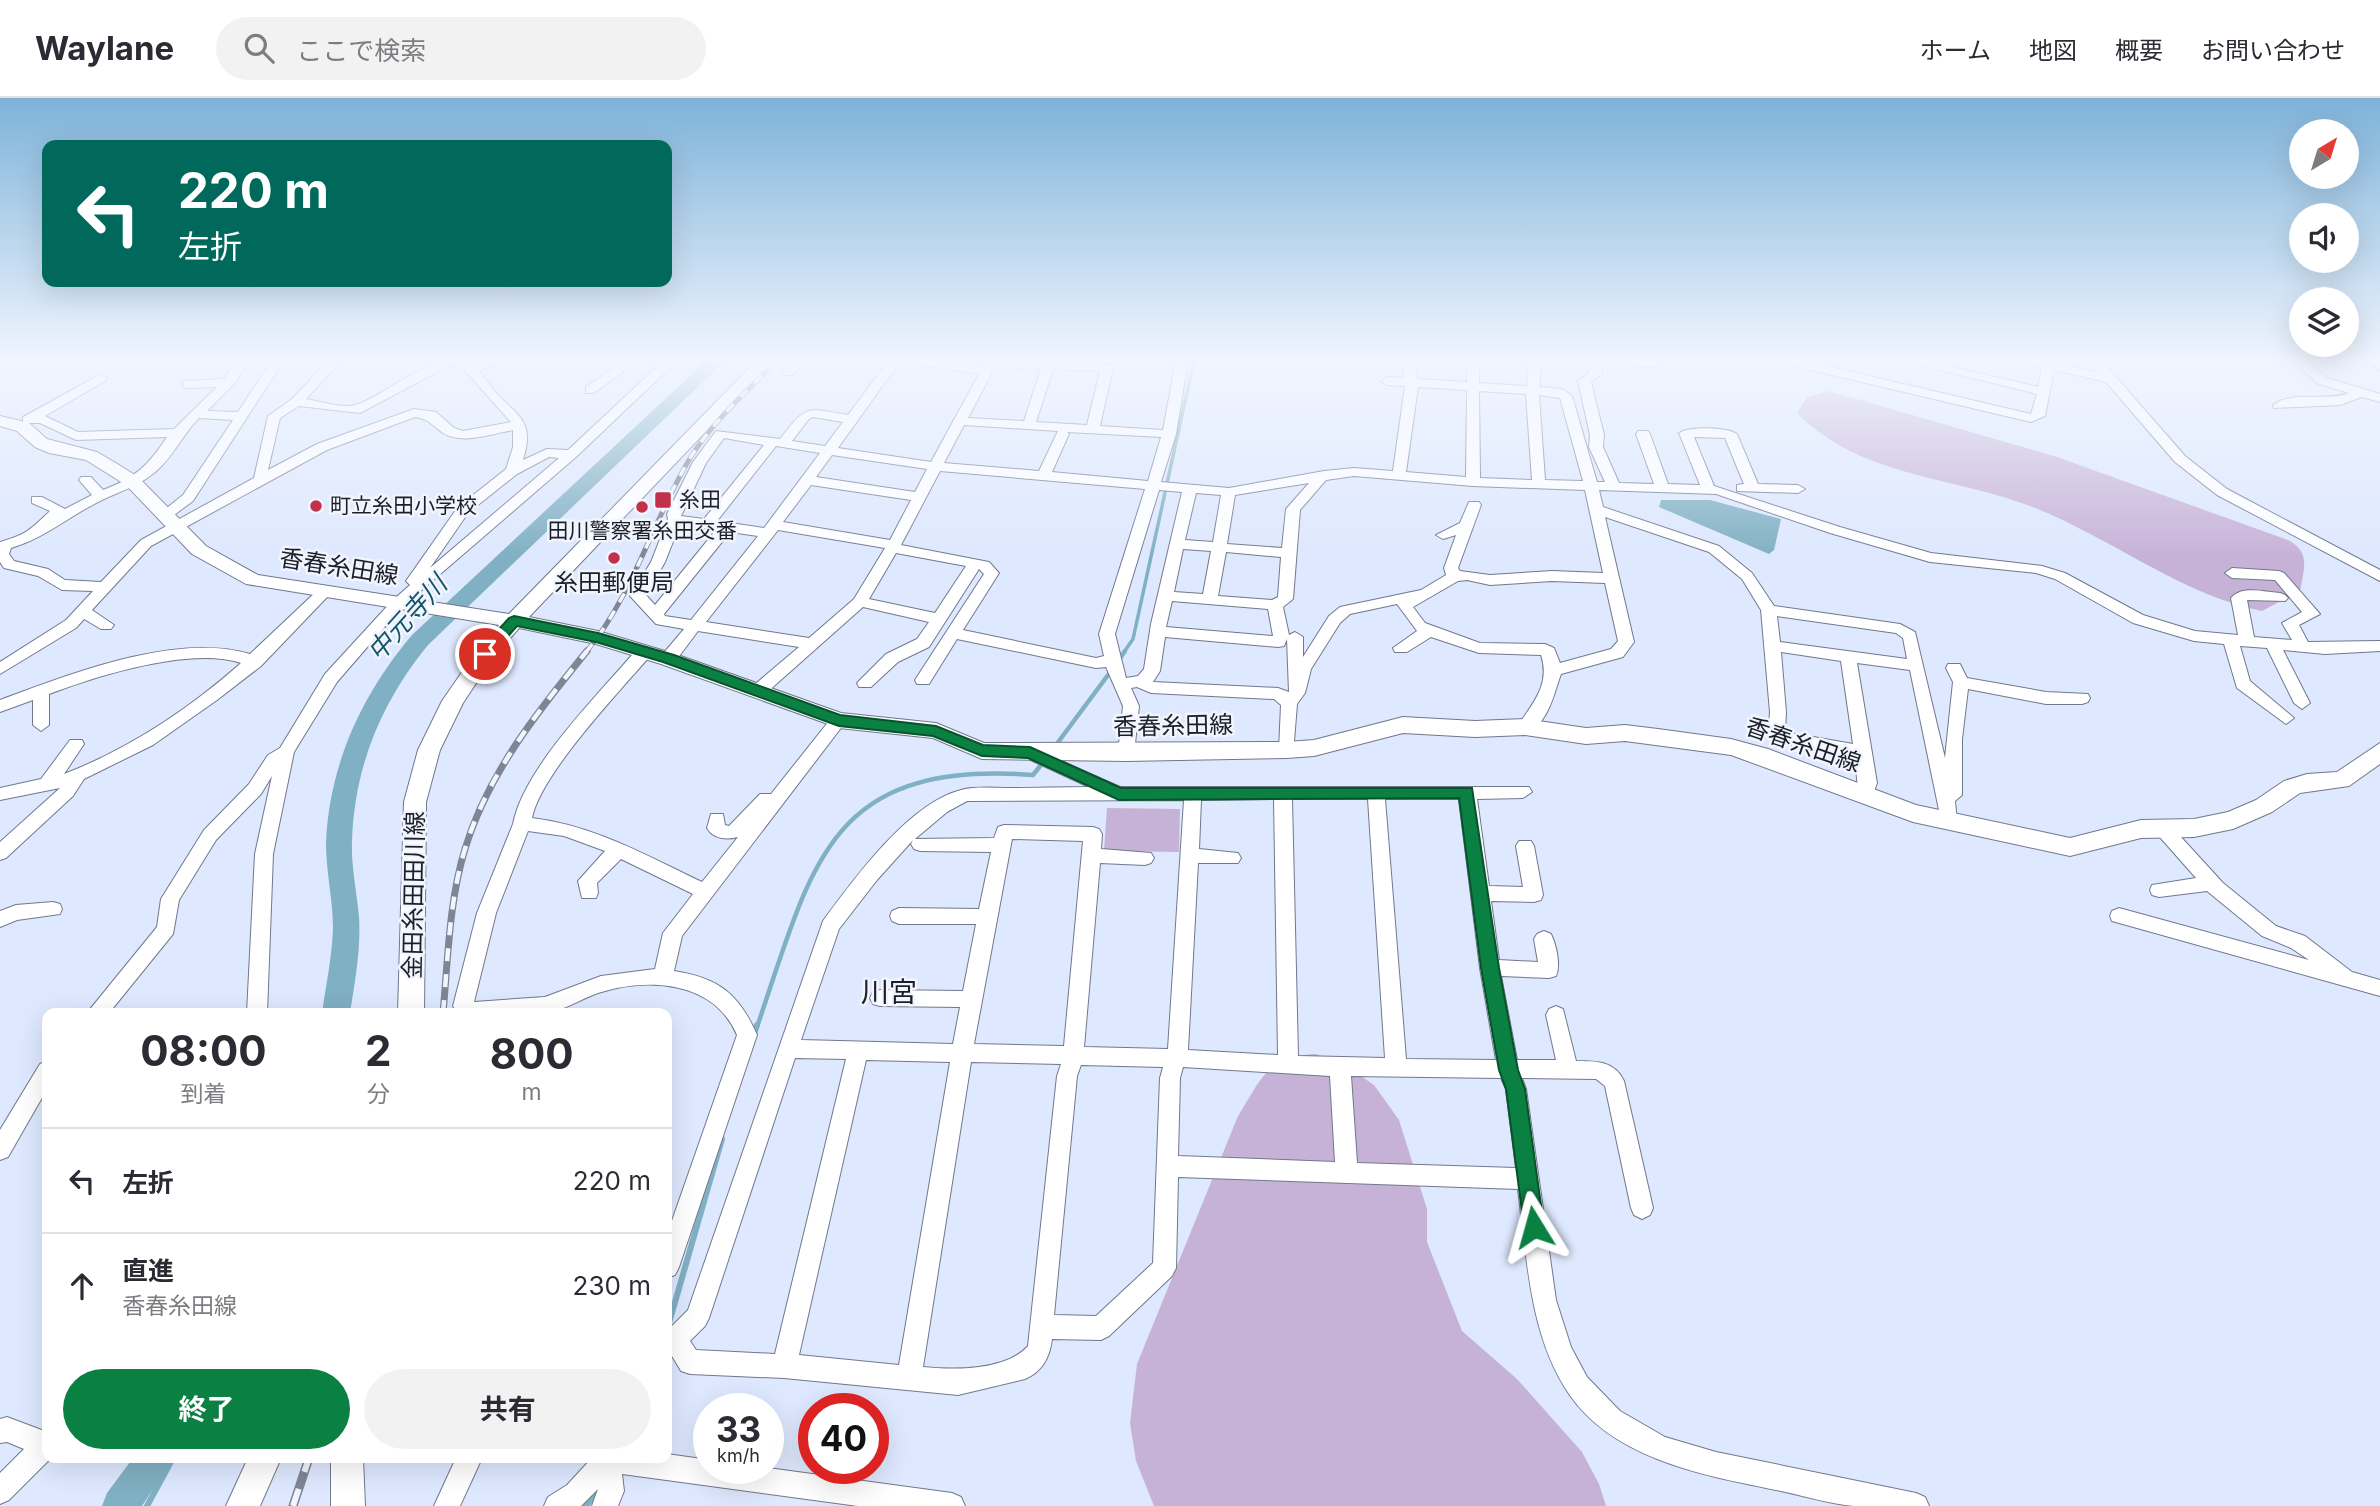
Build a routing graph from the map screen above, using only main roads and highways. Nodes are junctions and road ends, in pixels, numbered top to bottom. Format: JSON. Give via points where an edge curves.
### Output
{"nodes":[{"id":1,"x":20,"y":426,"type":"edge"},
{"id":2,"x":701,"y":426,"type":"edge"},
{"id":3,"x":507,"y":620,"type":"junction"},
{"id":4,"x":2380,"y":751,"type":"edge"},
{"id":5,"x":411,"y":1008,"type":"edge"},
{"id":6,"x":263,"y":1463,"type":"edge"},
{"id":7,"x":347,"y":1463,"type":"edge"},
{"id":8,"x":243,"y":1506,"type":"edge"},
{"id":9,"x":348,"y":1506,"type":"edge"}],
"edges":[{"from":1,"to":3,"type":"main road","name":"香春糸田線","via":[[41,443],[91,456],[133,482],[199,550],[253,580]]},
{"from":2,"to":3,"type":"main road","name":"金田糸田田川線"},
{"from":3,"to":4,"type":"main road","name":"香春糸田線","via":[[598,638],[668,659],[839,720],[936,731],[982,751],[1287,750],[1314,748],[1403,725],[1525,727],[1586,736],[1636,734],[1731,747],[1948,822],[2070,846],[2141,829],[2194,828],[2233,820],[2292,786],[2341,780]]},
{"from":3,"to":5,"type":"main road","name":"金田糸田田川線","via":[[453,701],[429,750],[415,803]]},
{"from":6,"to":8,"type":"main road"},
{"from":7,"to":9,"type":"main road"}]}
